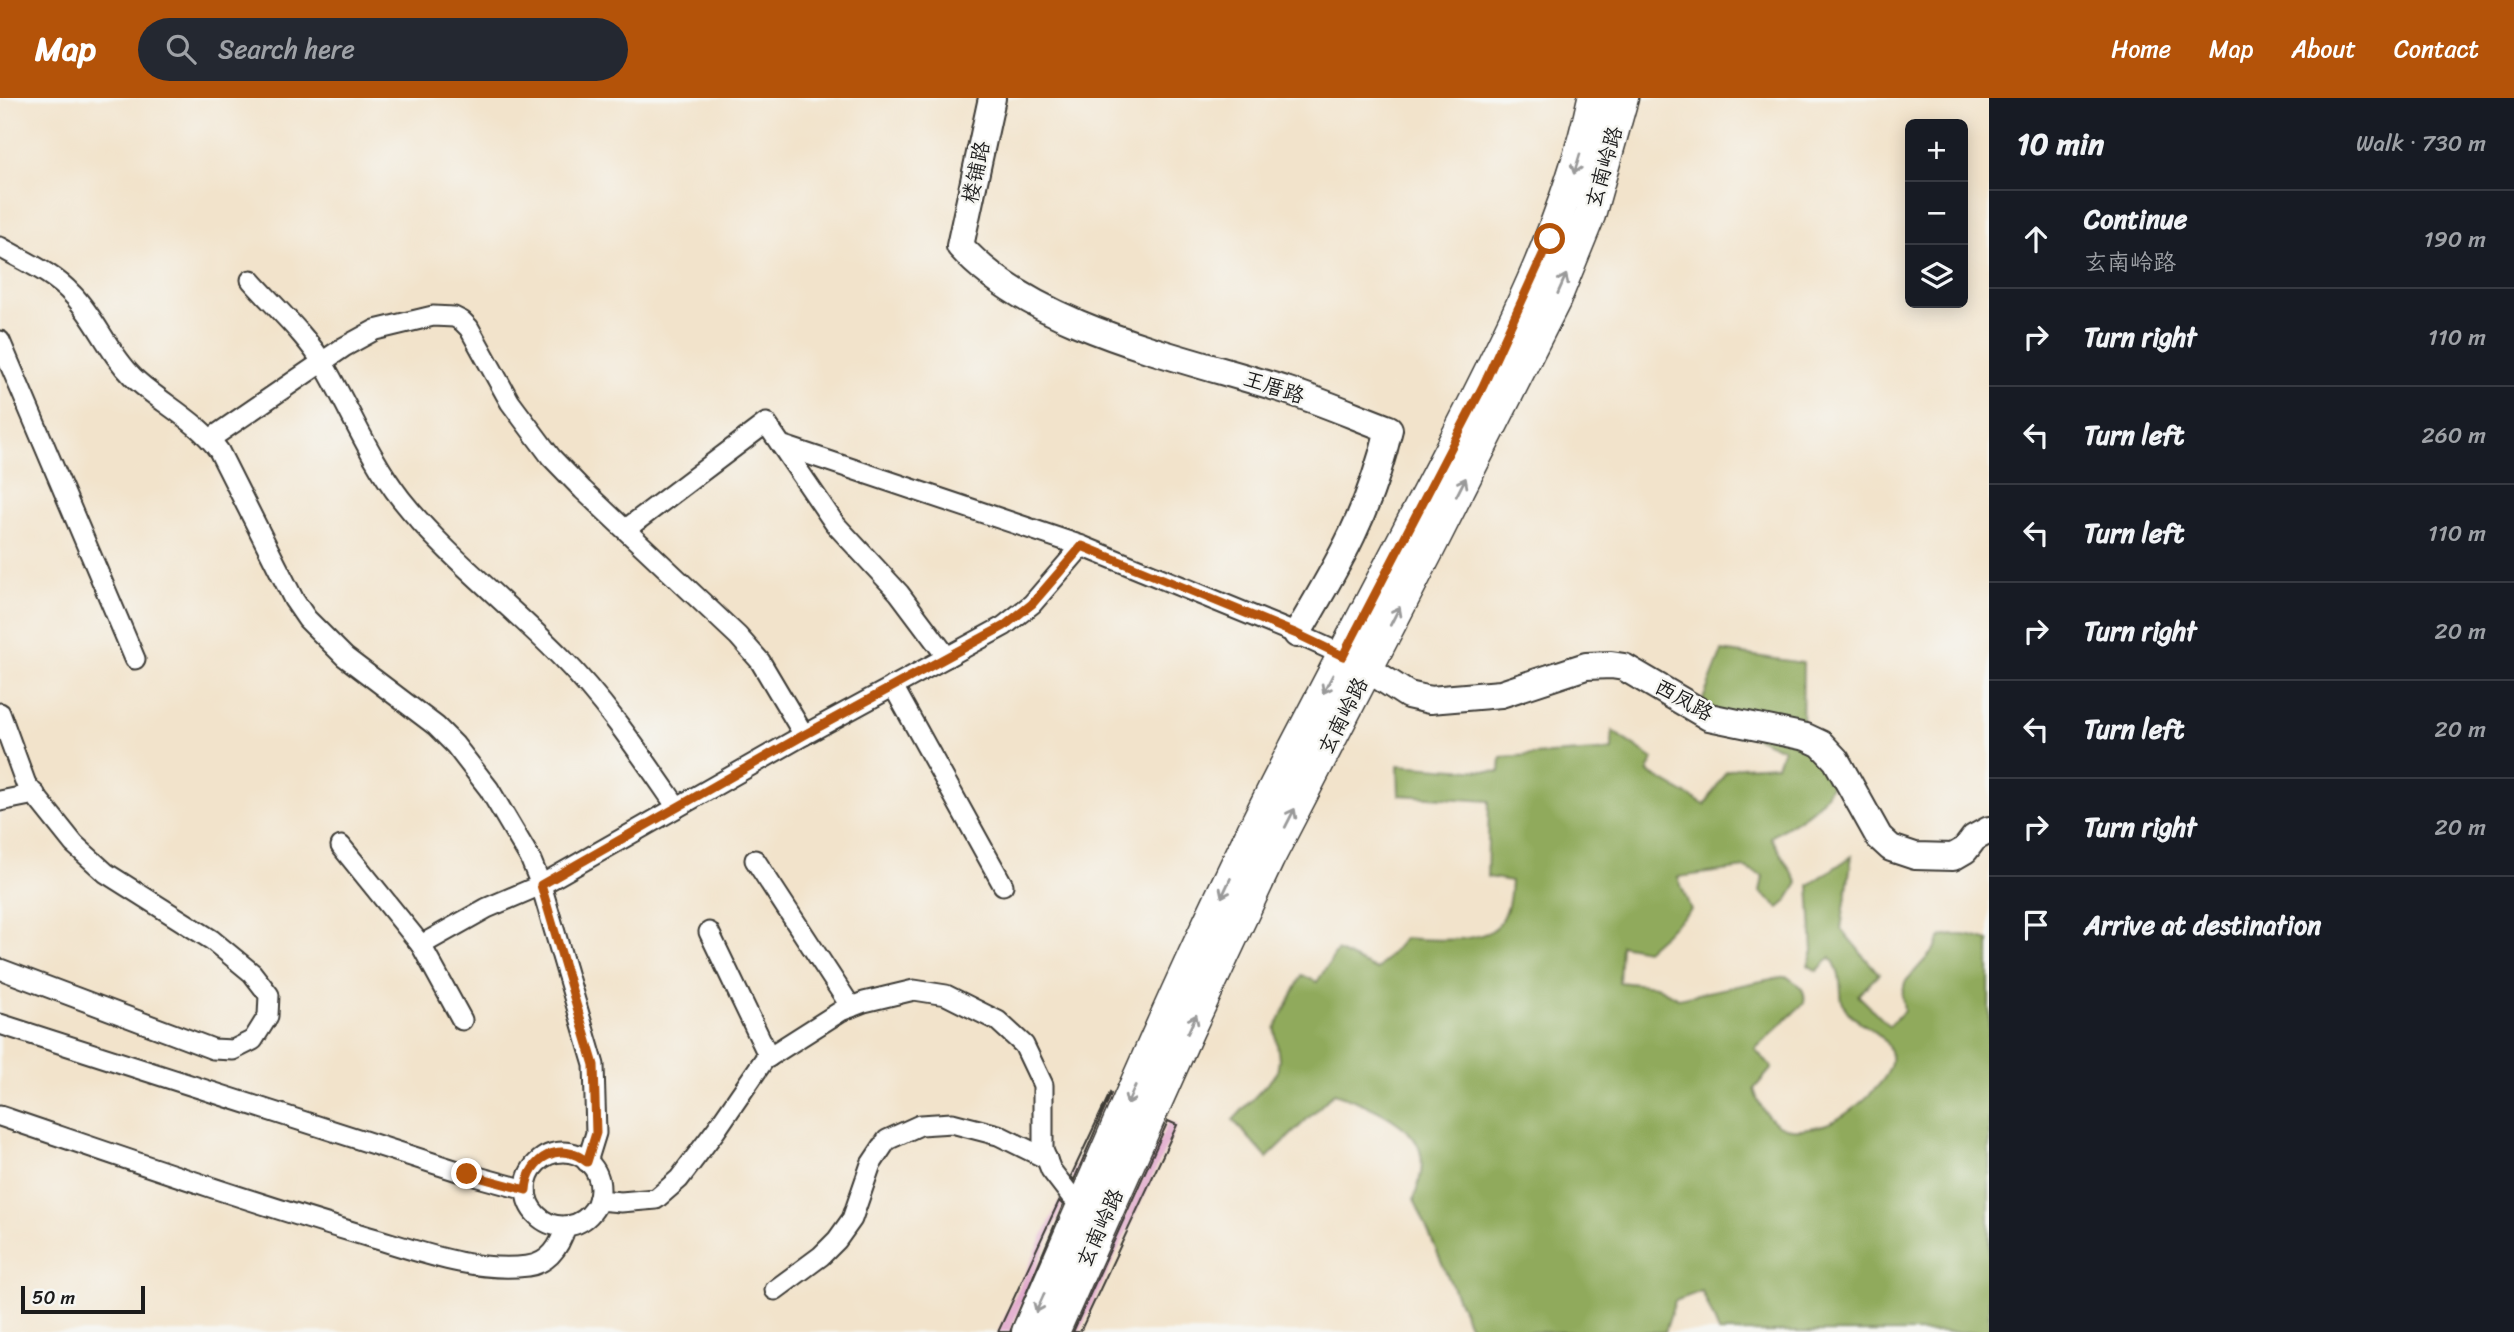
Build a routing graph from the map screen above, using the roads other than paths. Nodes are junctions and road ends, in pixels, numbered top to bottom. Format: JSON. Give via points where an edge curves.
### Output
{"nodes":[{"id":1,"x":992,"y":98,"type":"edge"},
{"id":2,"x":1593,"y":98,"type":"edge"},
{"id":3,"x":1623,"y":98,"type":"edge"},
{"id":4,"x":1563,"y":244,"type":"junction"},
{"id":5,"x":960,"y":246,"type":"joint"},
{"id":6,"x":0,"y":247,"type":"edge"},
{"id":7,"x":251,"y":280,"type":"dead end"},
{"id":8,"x":0,"y":341,"type":"edge"},
{"id":9,"x":323,"y":362,"type":"junction"},
{"id":10,"x":210,"y":439,"type":"junction"},
{"id":11,"x":781,"y":445,"type":"junction"},
{"id":12,"x":626,"y":529,"type":"junction"},
{"id":13,"x":1082,"y":546,"type":"junction"},
{"id":14,"x":1297,"y":634,"type":"junction"},
{"id":15,"x":947,"y":657,"type":"junction"},
{"id":16,"x":135,"y":659,"type":"dead end"},
{"id":17,"x":1355,"y":662,"type":"junction"},
{"id":18,"x":893,"y":686,"type":"junction"},
{"id":19,"x":0,"y":713,"type":"edge"},
{"id":20,"x":804,"y":735,"type":"junction"},
{"id":21,"x":35,"y":794,"type":"junction"},
{"id":22,"x":0,"y":801,"type":"edge"},
{"id":23,"x":677,"y":807,"type":"junction"},
{"id":24,"x":1989,"y":830,"type":"edge"},
{"id":25,"x":341,"y":846,"type":"dead end"},
{"id":26,"x":755,"y":860,"type":"dead end"},
{"id":27,"x":541,"y":885,"type":"junction"},
{"id":28,"x":1003,"y":886,"type":"dead end"},
{"id":29,"x":709,"y":932,"type":"dead end"},
{"id":30,"x":421,"y":945,"type":"junction"},
{"id":31,"x":0,"y":969,"type":"edge"},
{"id":32,"x":851,"y":1007,"type":"junction"},
{"id":33,"x":462,"y":1020,"type":"dead end"},
{"id":34,"x":0,"y":1024,"type":"edge"},
{"id":35,"x":769,"y":1057,"type":"junction"},
{"id":36,"x":0,"y":1116,"type":"edge"},
{"id":37,"x":1046,"y":1159,"type":"junction"},
{"id":38,"x":587,"y":1162,"type":"junction"},
{"id":39,"x":526,"y":1190,"type":"junction"},
{"id":40,"x":1071,"y":1196,"type":"dead end"},
{"id":41,"x":598,"y":1200,"type":"junction"},
{"id":42,"x":566,"y":1226,"type":"junction"},
{"id":43,"x":775,"y":1290,"type":"dead end"},
{"id":44,"x":1027,"y":1332,"type":"edge"},
{"id":45,"x":1054,"y":1332,"type":"edge"}],
"edges":[{"from":1,"to":5,"type":"street","name":"楼铺路"},
{"from":2,"to":4,"type":"main road","name":"玄南岭路","one_way":true},
{"from":3,"to":4,"type":"main road","name":"玄南岭路","via":[[1603,175]]},
{"from":4,"to":17,"type":"main road","name":"玄南岭路","via":[[1483,386],[1417,543]]},
{"from":5,"to":14,"type":"street","name":"王厝路","via":[[999,282],[1080,324],[1389,429],[1378,476],[1358,526]]},
{"from":6,"to":10,"type":"street","via":[[71,292],[122,366]]},
{"from":7,"to":9,"type":"street"},
{"from":8,"to":16,"type":"street"},
{"from":9,"to":10,"type":"street"},
{"from":9,"to":12,"type":"street","via":[[360,337],[389,325],[446,315],[463,321],[537,440]]},
{"from":9,"to":23,"type":"street","via":[[384,476],[401,498],[582,679]]},
{"from":10,"to":27,"type":"street","via":[[307,619],[345,657],[455,745],[505,813]]},
{"from":11,"to":12,"type":"street","via":[[766,423]]},
{"from":11,"to":13,"type":"street"},
{"from":11,"to":15,"type":"street","via":[[835,524],[899,593]]},
{"from":12,"to":20,"type":"street","via":[[748,647]]},
{"from":13,"to":14,"type":"street"},
{"from":13,"to":15,"type":"street","via":[[1018,616]]},
{"from":14,"to":17,"type":"street"},
{"from":15,"to":18,"type":"street"},
{"from":17,"to":24,"type":"street","name":"西凤路","via":[[1408,695],[1430,700],[1501,694],[1586,666],[1624,667],[1709,717],[1807,737],[1821,744],[1836,760],[1883,843],[1897,851],[1953,857]]},
{"from":17,"to":44,"type":"main road","name":"玄南岭路","one_way":true,"via":[[1287,762],[1164,1018]]},
{"from":45,"to":17,"type":"main road","name":"玄南岭路","one_way":true},
{"from":18,"to":20,"type":"street"},
{"from":18,"to":28,"type":"street"},
{"from":19,"to":21,"type":"street","via":[[26,784]]},
{"from":20,"to":23,"type":"street"},
{"from":21,"to":22,"type":"street"},
{"from":21,"to":31,"type":"street","via":[[74,844],[106,873],[212,940],[252,973],[269,995],[268,1016],[253,1040],[233,1050],[213,1049]]},
{"from":23,"to":27,"type":"street"},
{"from":25,"to":30,"type":"street"},
{"from":26,"to":32,"type":"street"},
{"from":27,"to":30,"type":"street","via":[[487,908]]},
{"from":27,"to":38,"type":"street","via":[[594,1065],[596,1133]]},
{"from":29,"to":35,"type":"street"},
{"from":30,"to":33,"type":"street"},
{"from":32,"to":35,"type":"street"},
{"from":32,"to":37,"type":"street","via":[[914,990],[947,995],[998,1021],[1024,1045],[1043,1085]]},
{"from":34,"to":39,"type":"street"},
{"from":35,"to":41,"type":"street","via":[[679,1179],[656,1199]]},
{"from":36,"to":42,"type":"street","via":[[274,1209],[469,1265],[542,1262],[555,1252]]},
{"from":37,"to":40,"type":"street"},
{"from":37,"to":43,"type":"street","via":[[998,1135],[953,1123],[920,1125],[887,1140],[871,1164],[852,1219],[837,1240]]},
{"from":38,"to":39,"type":"street","via":[[564,1152],[547,1155],[535,1163]]},
{"from":38,"to":41,"type":"street","via":[[598,1177]]},
{"from":39,"to":42,"type":"street","via":[[533,1211],[543,1221]]},
{"from":41,"to":42,"type":"street","via":[[584,1220]]}]}
